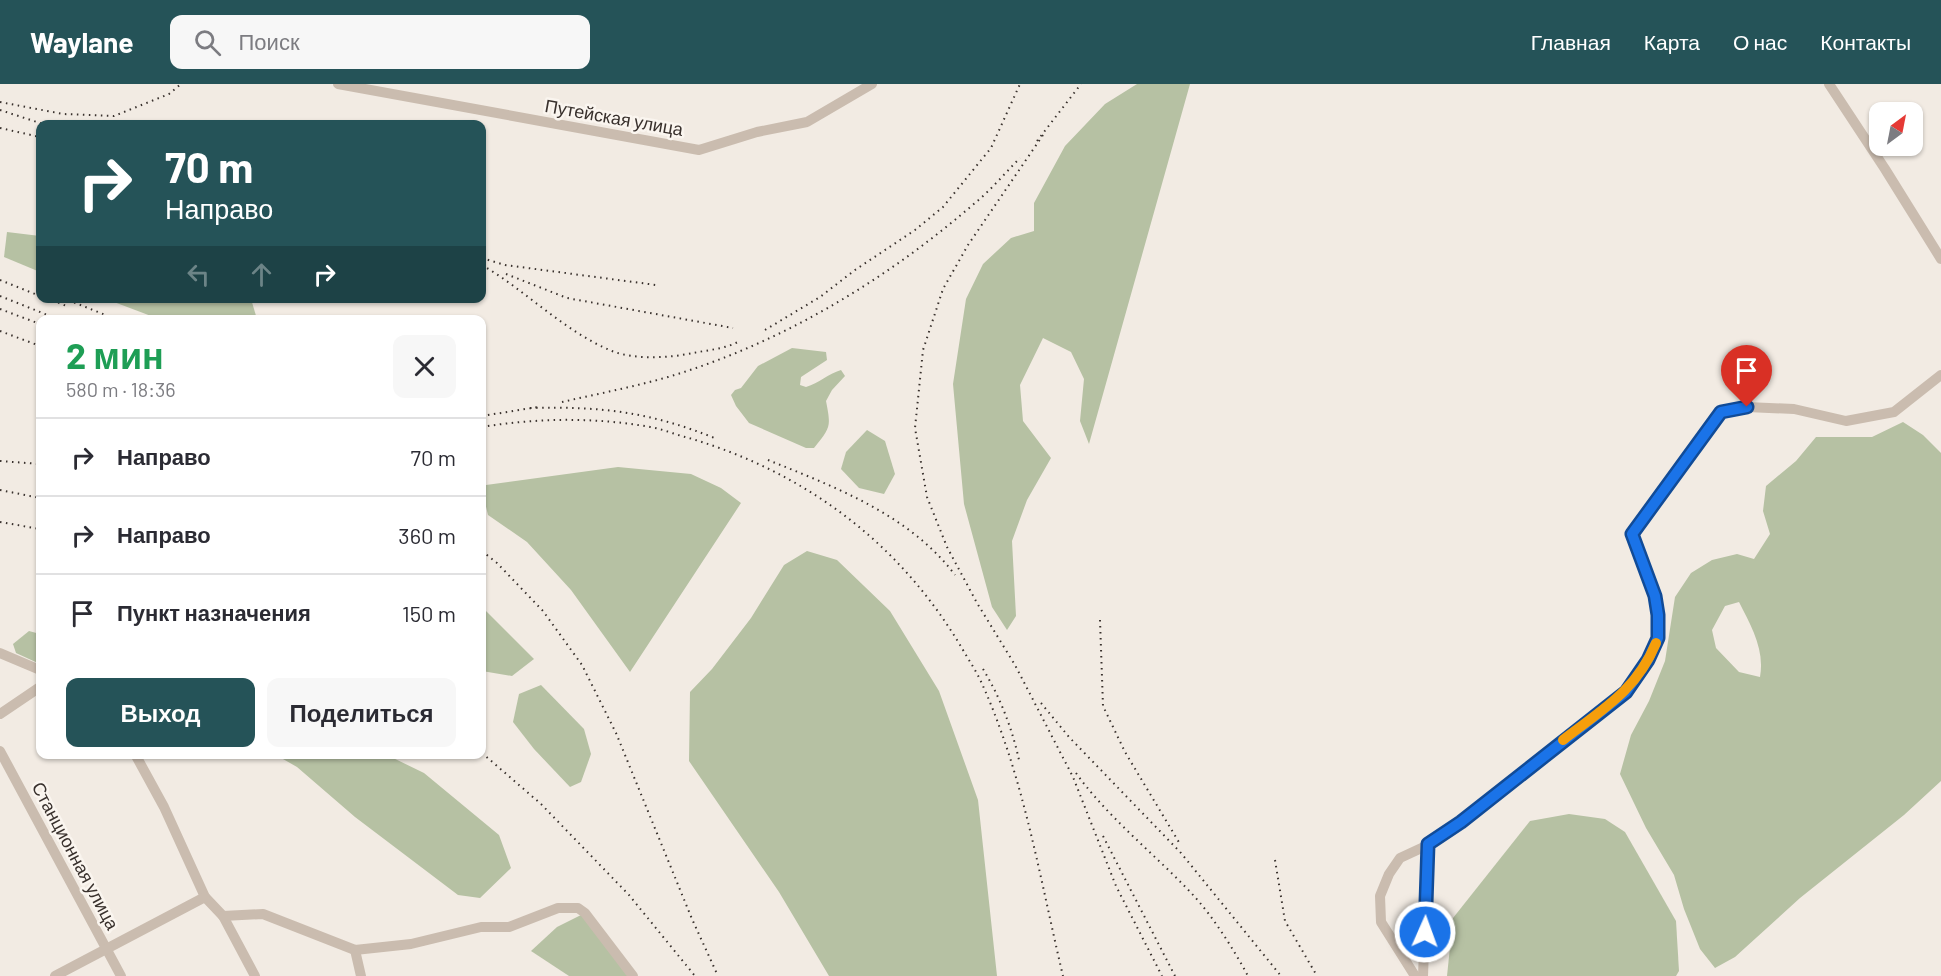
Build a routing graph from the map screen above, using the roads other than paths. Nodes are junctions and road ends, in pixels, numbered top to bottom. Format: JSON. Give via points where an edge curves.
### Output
{"nodes":[{"id":1,"x":338,"y":84,"type":"edge"},
{"id":2,"x":872,"y":84,"type":"edge"},
{"id":3,"x":1828,"y":84,"type":"edge"},
{"id":4,"x":1941,"y":259,"type":"edge"},
{"id":5,"x":1941,"y":375,"type":"edge"},
{"id":6,"x":0,"y":653,"type":"edge"},
{"id":7,"x":36,"y":668,"type":"edge"},
{"id":8,"x":36,"y":690,"type":"edge"},
{"id":9,"x":0,"y":714,"type":"edge"},
{"id":10,"x":0,"y":751,"type":"edge"},
{"id":11,"x":138,"y":759,"type":"edge"},
{"id":12,"x":1428,"y":844,"type":"junction"},
{"id":13,"x":205,"y":897,"type":"junction"},
{"id":14,"x":223,"y":916,"type":"junction"},
{"id":15,"x":107,"y":949,"type":"junction"},
{"id":16,"x":355,"y":950,"type":"junction"},
{"id":17,"x":55,"y":976,"type":"edge"},
{"id":18,"x":121,"y":976,"type":"edge"},
{"id":19,"x":255,"y":976,"type":"edge"},
{"id":20,"x":361,"y":976,"type":"edge"},
{"id":21,"x":633,"y":976,"type":"edge"},
{"id":22,"x":1415,"y":976,"type":"edge"},
{"id":23,"x":1424,"y":976,"type":"edge"}],
"edges":[{"from":1,"to":2,"type":"street","name":"Путейская улица","via":[[699,150],[807,122]]},
{"from":3,"to":4,"type":"street"},
{"from":5,"to":12,"type":"street","via":[[1894,412],[1846,421],[1794,409],[1747,407],[1721,412],[1632,534],[1658,615],[1658,638],[1648,660],[1626,692]]},
{"from":6,"to":7,"type":"street"},
{"from":8,"to":9,"type":"street"},
{"from":10,"to":15,"type":"street","name":"Станционная улица"},
{"from":11,"to":13,"type":"street"},
{"from":12,"to":22,"type":"street","via":[[1400,858],[1380,896],[1381,922]]},
{"from":12,"to":23,"type":"street"},
{"from":13,"to":14,"type":"street"},
{"from":13,"to":15,"type":"street"},
{"from":14,"to":16,"type":"street","via":[[263,914]]},
{"from":14,"to":19,"type":"street"},
{"from":15,"to":17,"type":"street"},
{"from":15,"to":18,"type":"street","name":"Станционная улица"},
{"from":16,"to":20,"type":"street"},
{"from":16,"to":21,"type":"street","via":[[411,944],[481,927],[509,927],[558,908],[578,908]]}]}
